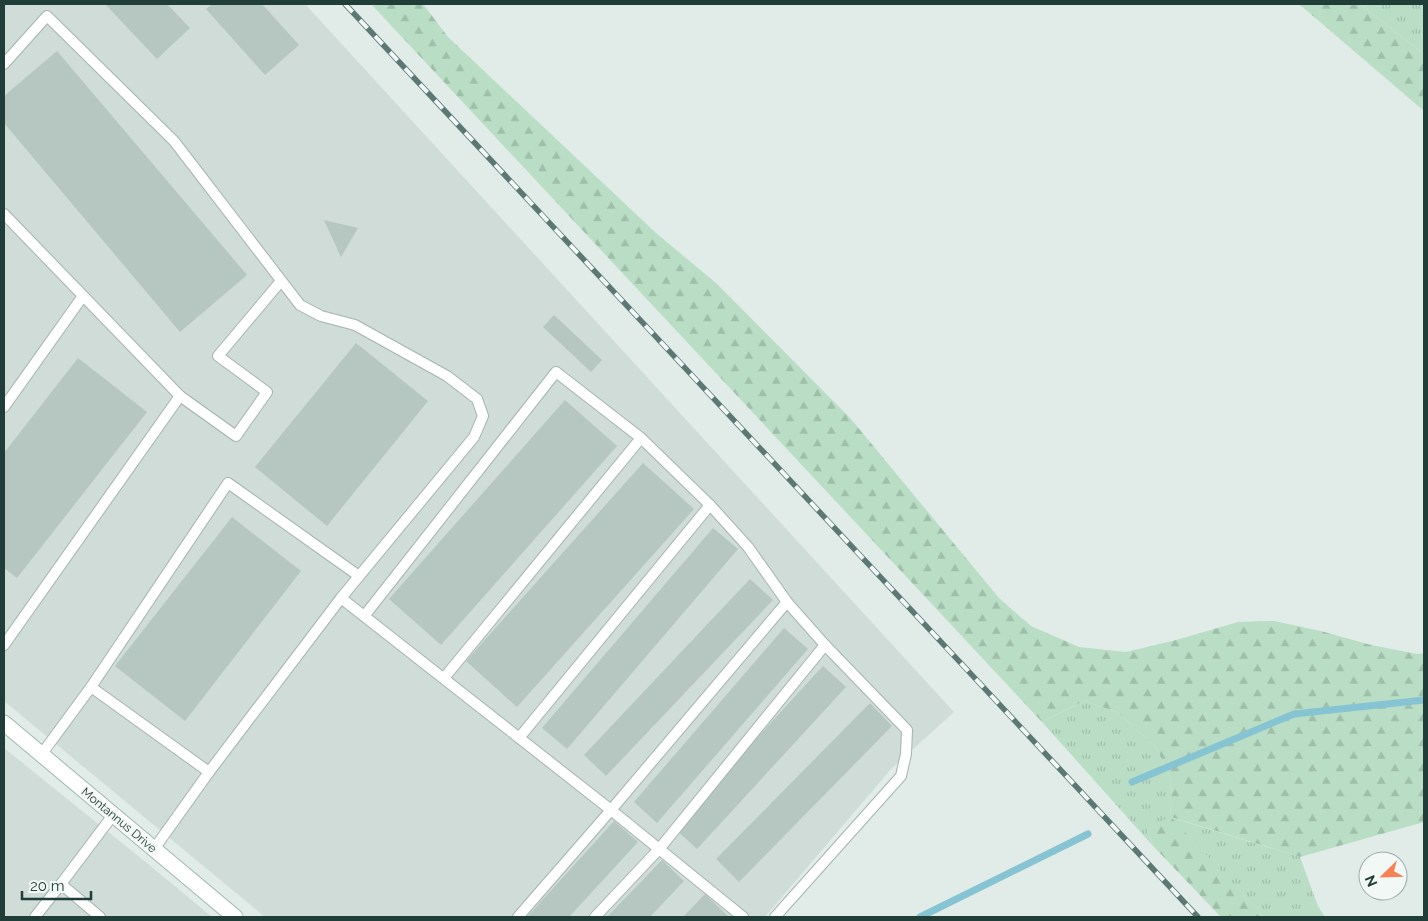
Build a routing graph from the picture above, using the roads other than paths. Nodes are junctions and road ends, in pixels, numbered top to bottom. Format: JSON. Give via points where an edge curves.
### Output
{"nodes":[{"id":1,"x":4,"y":64,"type":"edge"},
{"id":2,"x":4,"y":214,"type":"edge"},
{"id":3,"x":281,"y":281,"type":"junction"},
{"id":4,"x":83,"y":296,"type":"junction"},
{"id":5,"x":180,"y":396,"type":"junction"},
{"id":6,"x":4,"y":407,"type":"edge"},
{"id":7,"x":641,"y":438,"type":"junction"},
{"id":8,"x":710,"y":505,"type":"junction"},
{"id":9,"x":359,"y":576,"type":"junction"},
{"id":10,"x":341,"y":598,"type":"junction"},
{"id":11,"x":788,"y":602,"type":"junction"},
{"id":12,"x":365,"y":615,"type":"junction"},
{"id":13,"x":4,"y":645,"type":"edge"},
{"id":14,"x":825,"y":645,"type":"junction"},
{"id":15,"x":444,"y":678,"type":"junction"},
{"id":16,"x":91,"y":687,"type":"junction"},
{"id":17,"x":4,"y":724,"type":"edge"},
{"id":18,"x":519,"y":738,"type":"junction"},
{"id":19,"x":41,"y":755,"type":"junction"},
{"id":20,"x":209,"y":772,"type":"junction"},
{"id":21,"x":611,"y":810,"type":"junction"},
{"id":22,"x":113,"y":815,"type":"junction"},
{"id":23,"x":660,"y":848,"type":"junction"},
{"id":24,"x":154,"y":849,"type":"junction"},
{"id":25,"x":61,"y":884,"type":"junction"},
{"id":26,"x":35,"y":917,"type":"edge"},
{"id":27,"x":100,"y":917,"type":"edge"},
{"id":28,"x":235,"y":917,"type":"edge"},
{"id":29,"x":518,"y":917,"type":"edge"},
{"id":30,"x":595,"y":917,"type":"edge"},
{"id":31,"x":743,"y":917,"type":"edge"},
{"id":32,"x":775,"y":917,"type":"edge"}],
"edges":[{"from":1,"to":3,"type":"lane","via":[[46,16],[174,141]]},
{"from":2,"to":4,"type":"lane"},
{"from":3,"to":5,"type":"lane","via":[[218,356],[267,392],[236,436]]},
{"from":3,"to":9,"type":"lane","via":[[300,305],[321,316],[355,325],[447,376],[477,398],[483,416],[474,437]]},
{"from":4,"to":5,"type":"lane"},
{"from":4,"to":6,"type":"lane"},
{"from":5,"to":13,"type":"lane"},
{"from":7,"to":8,"type":"lane"},
{"from":7,"to":12,"type":"lane","via":[[556,372]]},
{"from":7,"to":15,"type":"lane"},
{"from":8,"to":11,"type":"lane","via":[[748,547]]},
{"from":8,"to":18,"type":"lane"},
{"from":9,"to":10,"type":"lane"},
{"from":9,"to":16,"type":"lane","via":[[228,483]]},
{"from":10,"to":12,"type":"lane"},
{"from":10,"to":20,"type":"lane"},
{"from":11,"to":14,"type":"lane"},
{"from":11,"to":21,"type":"lane"},
{"from":12,"to":15,"type":"lane"},
{"from":14,"to":23,"type":"lane"},
{"from":14,"to":32,"type":"lane","via":[[907,730],[902,776]]},
{"from":15,"to":18,"type":"lane"},
{"from":16,"to":19,"type":"lane"},
{"from":16,"to":20,"type":"lane"},
{"from":17,"to":19,"type":"street","name":"Montannus Drive"},
{"from":18,"to":21,"type":"lane"},
{"from":19,"to":22,"type":"street","name":"Montannus Drive"},
{"from":20,"to":24,"type":"lane"},
{"from":21,"to":23,"type":"lane"},
{"from":21,"to":29,"type":"lane"},
{"from":22,"to":24,"type":"street","name":"Montannus Drive"},
{"from":22,"to":25,"type":"lane"},
{"from":23,"to":30,"type":"lane"},
{"from":23,"to":31,"type":"lane"},
{"from":24,"to":28,"type":"street","name":"Montannus Drive"},
{"from":25,"to":26,"type":"lane"},
{"from":25,"to":27,"type":"lane"}]}
